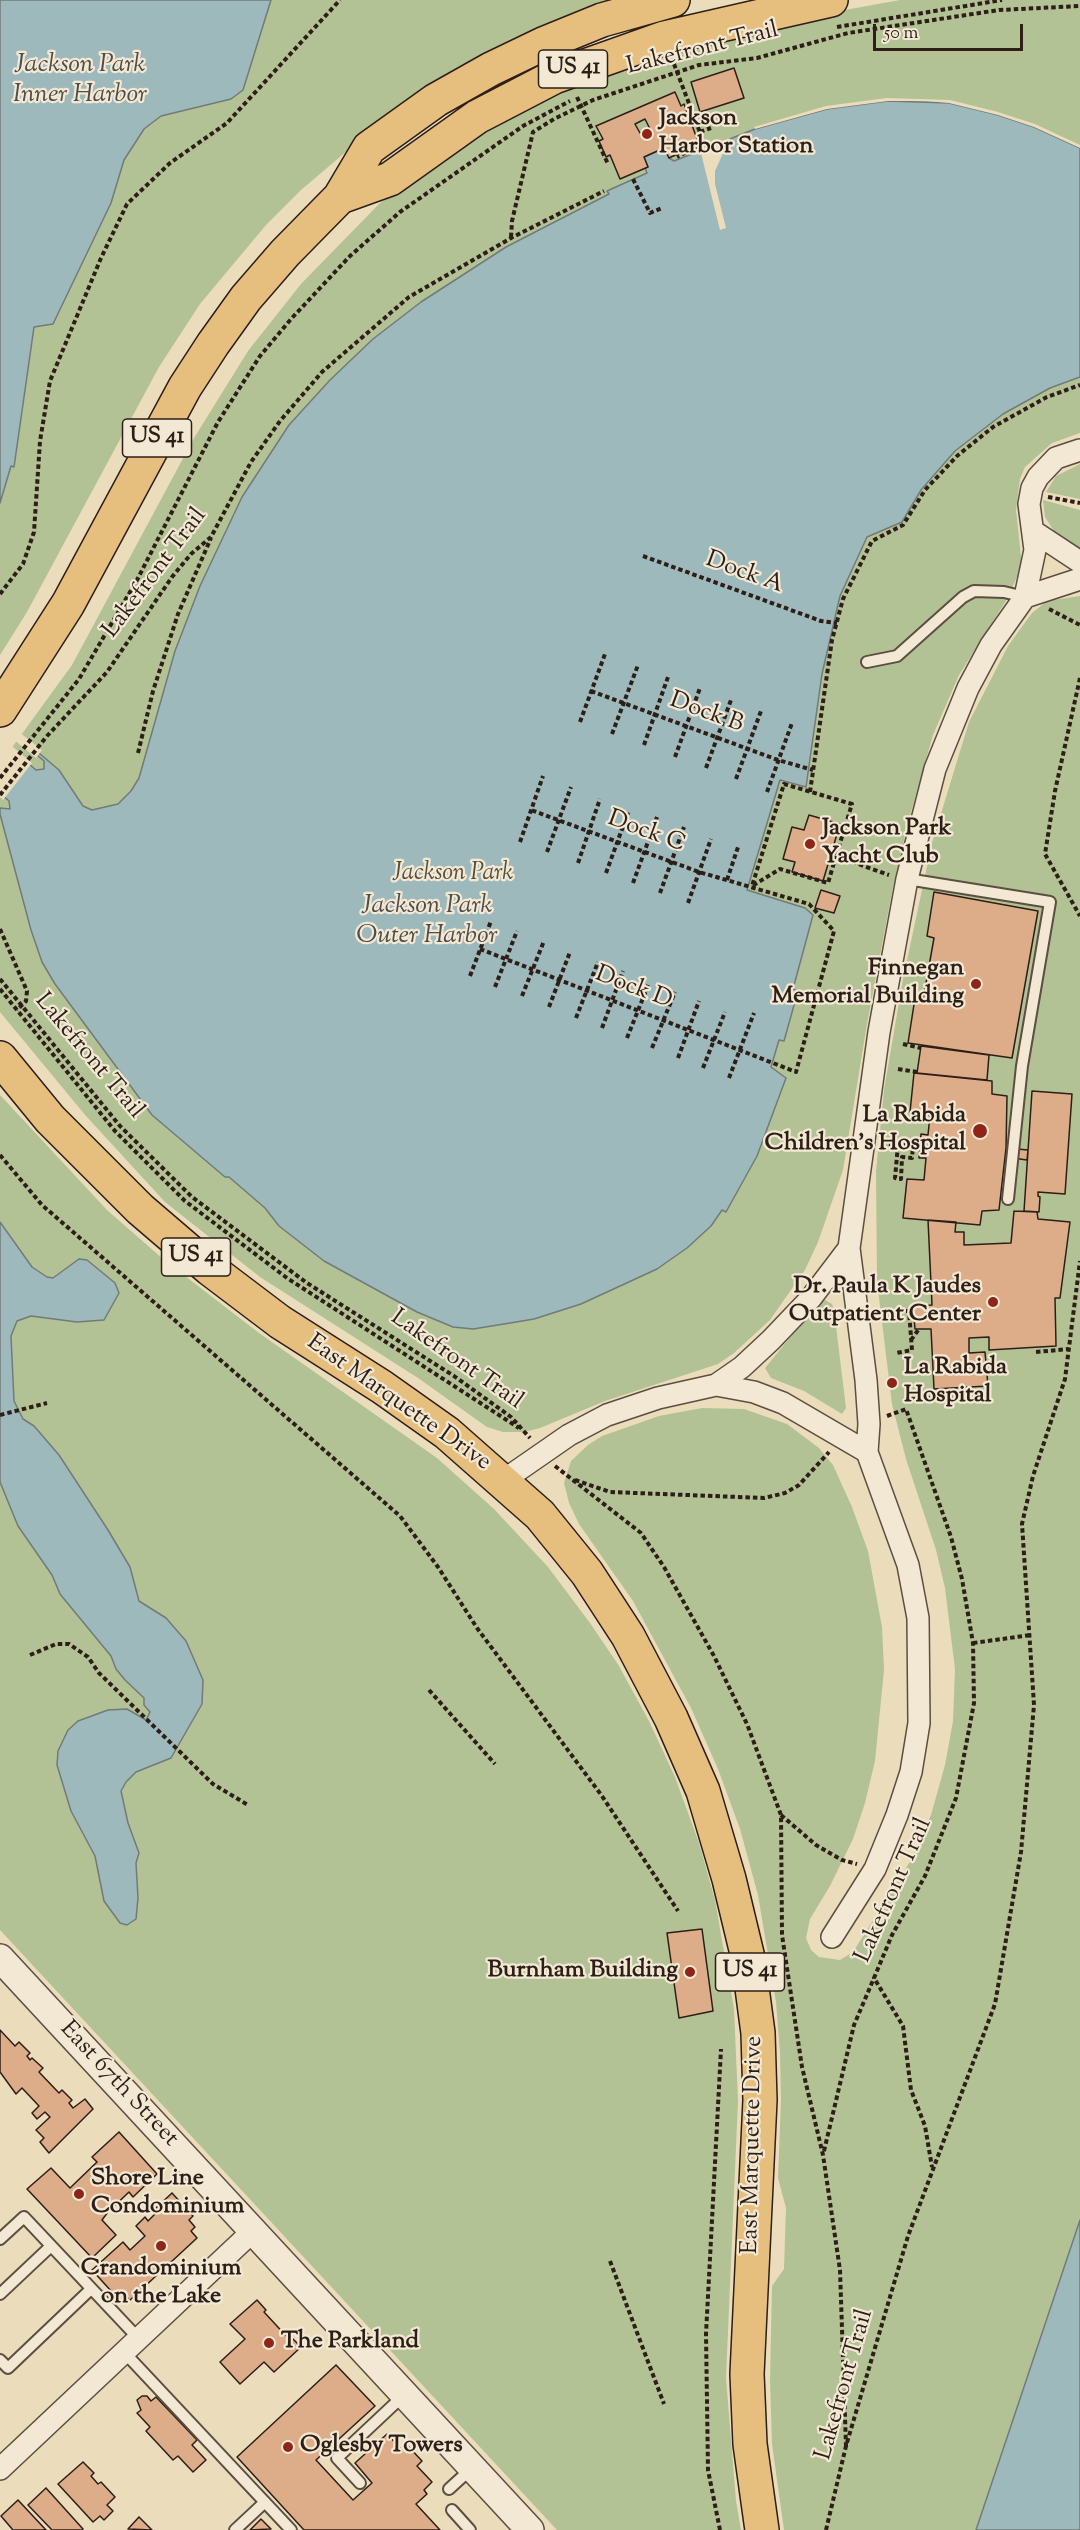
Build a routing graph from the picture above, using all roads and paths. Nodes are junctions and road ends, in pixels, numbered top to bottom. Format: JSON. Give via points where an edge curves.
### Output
{"nodes":[{"id":1,"x":339,"y":0,"type":"edge"},
{"id":2,"x":673,"y":0,"type":"edge"},
{"id":3,"x":1000,"y":1,"type":"edge"},
{"id":4,"x":1080,"y":6,"type":"edge"},
{"id":5,"x":999,"y":10,"type":"junction"},
{"id":6,"x":834,"y":14,"type":"edge"},
{"id":7,"x":681,"y":62,"type":"dead end"},
{"id":8,"x":674,"y":64,"type":"junction"},
{"id":9,"x":662,"y":68,"type":"dead end"},
{"id":10,"x":677,"y":72,"type":"junction"},
{"id":11,"x":587,"y":93,"type":"dead end"},
{"id":12,"x":577,"y":97,"type":"junction"},
{"id":13,"x":580,"y":105,"type":"junction"},
{"id":14,"x":711,"y":128,"type":"dead end"},
{"id":15,"x":700,"y":132,"type":"junction"},
{"id":16,"x":677,"y":157,"type":"dead end"},
{"id":17,"x":608,"y":164,"type":"dead end"},
{"id":18,"x":633,"y":179,"type":"dead end"},
{"id":19,"x":604,"y":191,"type":"dead end"},
{"id":20,"x":340,"y":197,"type":"junction"},
{"id":21,"x":662,"y":208,"type":"dead end"},
{"id":22,"x":511,"y":238,"type":"junction"},
{"id":23,"x":1080,"y":386,"type":"edge"},
{"id":24,"x":1080,"y":450,"type":"edge"},
{"id":25,"x":1044,"y":496,"type":"dead end"},
{"id":26,"x":1080,"y":503,"type":"edge"},
{"id":27,"x":1033,"y":531,"type":"junction"},
{"id":28,"x":211,"y":537,"type":"junction"},
{"id":29,"x":644,"y":556,"type":"dead end"},
{"id":30,"x":1080,"y":562,"type":"edge"},
{"id":31,"x":1080,"y":579,"type":"edge"},
{"id":32,"x":0,"y":594,"type":"edge"},
{"id":33,"x":1025,"y":597,"type":"junction"},
{"id":34,"x":835,"y":622,"type":"junction"},
{"id":35,"x":605,"y":654,"type":"dead end"},
{"id":36,"x":867,"y":662,"type":"dead end"},
{"id":37,"x":638,"y":664,"type":"dead end"},
{"id":38,"x":668,"y":677,"type":"dead end"},
{"id":39,"x":1080,"y":678,"type":"edge"},
{"id":40,"x":700,"y":688,"type":"dead end"},
{"id":41,"x":591,"y":691,"type":"junction"},
{"id":42,"x":731,"y":700,"type":"dead end"},
{"id":43,"x":624,"y":703,"type":"junction"},
{"id":44,"x":3,"y":706,"type":"edge"},
{"id":45,"x":761,"y":711,"type":"dead end"},
{"id":46,"x":655,"y":715,"type":"junction"},
{"id":47,"x":580,"y":722,"type":"dead end"},
{"id":48,"x":792,"y":723,"type":"dead end"},
{"id":49,"x":686,"y":726,"type":"junction"},
{"id":50,"x":612,"y":734,"type":"dead end"},
{"id":51,"x":717,"y":738,"type":"junction"},
{"id":52,"x":644,"y":745,"type":"dead end"},
{"id":53,"x":747,"y":749,"type":"junction"},
{"id":54,"x":138,"y":753,"type":"dead end"},
{"id":55,"x":675,"y":757,"type":"dead end"},
{"id":56,"x":778,"y":760,"type":"junction"},
{"id":57,"x":706,"y":768,"type":"dead end"},
{"id":58,"x":811,"y":770,"type":"junction"},
{"id":59,"x":543,"y":776,"type":"dead end"},
{"id":60,"x":0,"y":778,"type":"edge"},
{"id":61,"x":736,"y":779,"type":"dead end"},
{"id":62,"x":571,"y":786,"type":"dead end"},
{"id":63,"x":767,"y":792,"type":"dead end"},
{"id":64,"x":810,"y":792,"type":"junction"},
{"id":65,"x":0,"y":795,"type":"edge"},
{"id":66,"x":600,"y":799,"type":"dead end"},
{"id":67,"x":531,"y":810,"type":"junction"},
{"id":68,"x":629,"y":810,"type":"dead end"},
{"id":69,"x":657,"y":817,"type":"dead end"},
{"id":70,"x":559,"y":820,"type":"junction"},
{"id":71,"x":684,"y":827,"type":"dead end"},
{"id":72,"x":588,"y":831,"type":"junction"},
{"id":73,"x":711,"y":839,"type":"dead end"},
{"id":74,"x":520,"y":842,"type":"dead end"},
{"id":75,"x":618,"y":842,"type":"junction"},
{"id":76,"x":738,"y":847,"type":"dead end"},
{"id":77,"x":547,"y":852,"type":"dead end"},
{"id":78,"x":645,"y":852,"type":"junction"},
{"id":79,"x":836,"y":856,"type":"junction"},
{"id":80,"x":672,"y":861,"type":"junction"},
{"id":81,"x":578,"y":863,"type":"dead end"},
{"id":82,"x":699,"y":872,"type":"junction"},
{"id":83,"x":606,"y":873,"type":"dead end"},
{"id":84,"x":907,"y":879,"type":"junction"},
{"id":85,"x":727,"y":880,"type":"junction"},
{"id":86,"x":633,"y":884,"type":"dead end"},
{"id":87,"x":751,"y":885,"type":"junction"},
{"id":88,"x":660,"y":893,"type":"dead end"},
{"id":89,"x":688,"y":903,"type":"dead end"},
{"id":90,"x":1080,"y":916,"type":"edge"},
{"id":91,"x":491,"y":921,"type":"dead end"},
{"id":92,"x":0,"y":929,"type":"edge"},
{"id":93,"x":517,"y":931,"type":"dead end"},
{"id":94,"x":544,"y":940,"type":"dead end"},
{"id":95,"x":480,"y":948,"type":"junction"},
{"id":96,"x":570,"y":952,"type":"dead end"},
{"id":97,"x":506,"y":959,"type":"junction"},
{"id":98,"x":598,"y":962,"type":"dead end"},
{"id":99,"x":917,"y":966,"type":"dead end"},
{"id":100,"x":532,"y":969,"type":"junction"},
{"id":101,"x":929,"y":969,"type":"dead end"},
{"id":102,"x":623,"y":971,"type":"dead end"},
{"id":103,"x":470,"y":976,"type":"dead end"},
{"id":104,"x":0,"y":979,"type":"edge"},
{"id":105,"x":560,"y":980,"type":"junction"},
{"id":106,"x":649,"y":983,"type":"dead end"},
{"id":107,"x":495,"y":987,"type":"dead end"},
{"id":108,"x":0,"y":989,"type":"edge"},
{"id":109,"x":587,"y":990,"type":"junction"},
{"id":110,"x":675,"y":992,"type":"dead end"},
{"id":111,"x":522,"y":996,"type":"dead end"},
{"id":112,"x":612,"y":1000,"type":"junction"},
{"id":113,"x":699,"y":1001,"type":"dead end"},
{"id":114,"x":22,"y":1005,"type":"junction"},
{"id":115,"x":549,"y":1007,"type":"dead end"},
{"id":116,"x":16,"y":1010,"type":"junction"},
{"id":117,"x":638,"y":1010,"type":"junction"},
{"id":118,"x":725,"y":1012,"type":"dead end"},
{"id":119,"x":754,"y":1012,"type":"dead end"},
{"id":120,"x":576,"y":1017,"type":"dead end"},
{"id":121,"x":663,"y":1020,"type":"junction"},
{"id":122,"x":602,"y":1028,"type":"dead end"},
{"id":123,"x":688,"y":1030,"type":"junction"},
{"id":124,"x":627,"y":1038,"type":"dead end"},
{"id":125,"x":714,"y":1040,"type":"junction"},
{"id":126,"x":903,"y":1044,"type":"dead end"},
{"id":127,"x":652,"y":1048,"type":"dead end"},
{"id":128,"x":921,"y":1048,"type":"dead end"},
{"id":129,"x":739,"y":1050,"type":"junction"},
{"id":130,"x":0,"y":1058,"type":"edge"},
{"id":131,"x":678,"y":1058,"type":"dead end"},
{"id":132,"x":772,"y":1061,"type":"joint"},
{"id":133,"x":703,"y":1068,"type":"dead end"},
{"id":134,"x":898,"y":1069,"type":"dead end"},
{"id":135,"x":917,"y":1072,"type":"dead end"},
{"id":136,"x":729,"y":1078,"type":"dead end"},
{"id":137,"x":889,"y":1144,"type":"dead end"},
{"id":138,"x":898,"y":1145,"type":"junction"},
{"id":139,"x":913,"y":1146,"type":"junction"},
{"id":140,"x":920,"y":1146,"type":"dead end"},
{"id":141,"x":0,"y":1155,"type":"edge"},
{"id":142,"x":1008,"y":1199,"type":"dead end"},
{"id":143,"x":849,"y":1248,"type":"junction"},
{"id":144,"x":1080,"y":1261,"type":"edge"},
{"id":145,"x":891,"y":1311,"type":"dead end"},
{"id":146,"x":919,"y":1329,"type":"dead end"},
{"id":147,"x":911,"y":1340,"type":"junction"},
{"id":148,"x":1069,"y":1349,"type":"junction"},
{"id":149,"x":1036,"y":1352,"type":"dead end"},
{"id":150,"x":896,"y":1353,"type":"dead end"},
{"id":151,"x":716,"y":1385,"type":"junction"},
{"id":152,"x":955,"y":1388,"type":"dead end"},
{"id":153,"x":939,"y":1389,"type":"dead end"},
{"id":154,"x":940,"y":1397,"type":"junction"},
{"id":155,"x":903,"y":1400,"type":"dead end"},
{"id":156,"x":47,"y":1403,"type":"dead end"},
{"id":157,"x":894,"y":1413,"type":"dead end"},
{"id":158,"x":0,"y":1415,"type":"edge"},
{"id":159,"x":867,"y":1452,"type":"junction"},
{"id":160,"x":825,"y":1455,"type":"dead end"},
{"id":161,"x":504,"y":1480,"type":"junction"},
{"id":162,"x":580,"y":1485,"type":"dead end"},
{"id":163,"x":1031,"y":1635,"type":"junction"},
{"id":164,"x":973,"y":1643,"type":"junction"},
{"id":165,"x":30,"y":1656,"type":"dead end"},
{"id":166,"x":429,"y":1690,"type":"dead end"},
{"id":167,"x":495,"y":1764,"type":"dead end"},
{"id":168,"x":248,"y":1805,"type":"dead end"},
{"id":169,"x":781,"y":1815,"type":"dead end"},
{"id":170,"x":875,"y":1869,"type":"junction"},
{"id":171,"x":678,"y":1911,"type":"dead end"},
{"id":172,"x":832,"y":1937,"type":"dead end"},
{"id":173,"x":0,"y":1958,"type":"edge"},
{"id":174,"x":874,"y":1978,"type":"junction"},
{"id":175,"x":721,"y":2049,"type":"dead end"},
{"id":176,"x":823,"y":2155,"type":"dead end"},
{"id":177,"x":932,"y":2168,"type":"junction"},
{"id":178,"x":253,"y":2231,"type":"junction"},
{"id":179,"x":0,"y":2239,"type":"edge"},
{"id":180,"x":51,"y":2246,"type":"junction"},
{"id":181,"x":610,"y":2261,"type":"dead end"},
{"id":182,"x":91,"y":2289,"type":"junction"},
{"id":183,"x":0,"y":2295,"type":"edge"},
{"id":184,"x":131,"y":2345,"type":"junction"},
{"id":185,"x":0,"y":2360,"type":"edge"},
{"id":186,"x":404,"y":2395,"type":"junction"},
{"id":187,"x":664,"y":2404,"type":"dead end"},
{"id":188,"x":472,"y":2468,"type":"junction"},
{"id":189,"x":0,"y":2469,"type":"edge"},
{"id":190,"x":360,"y":2483,"type":"dead end"},
{"id":191,"x":449,"y":2489,"type":"dead end"},
{"id":192,"x":265,"y":2502,"type":"junction"},
{"id":193,"x":452,"y":2510,"type":"dead end"},
{"id":194,"x":235,"y":2530,"type":"edge"},
{"id":195,"x":291,"y":2530,"type":"edge"},
{"id":196,"x":470,"y":2530,"type":"edge"},
{"id":197,"x":530,"y":2530,"type":"edge"},
{"id":198,"x":720,"y":2530,"type":"edge"},
{"id":199,"x":762,"y":2530,"type":"edge"},
{"id":200,"x":826,"y":2530,"type":"edge"}],
"edges":[{"from":1,"to":32,"type":"path","via":[[227,123],[170,163],[127,204],[50,381],[40,441],[34,532],[22,564]]},
{"from":2,"to":20,"type":"main road","number":"US 41","via":[[602,20],[465,83],[369,148]]},
{"from":3,"to":5,"type":"path"},
{"from":3,"to":6,"type":"path"},
{"from":4,"to":5,"type":"path","name":"Lakefront Trail"},
{"from":5,"to":10,"type":"path","name":"Lakefront Trail","via":[[848,33],[757,58],[699,65]]},
{"from":6,"to":20,"type":"main road","number":"US 41","via":[[664,38],[554,77],[449,135],[390,179]]},
{"from":7,"to":8,"type":"path","name":"Lakefront Trail"},
{"from":8,"to":9,"type":"path","name":"Lakefront Trail"},
{"from":8,"to":10,"type":"path"},
{"from":10,"to":13,"type":"path","name":"Lakefront Trail"},
{"from":10,"to":15,"type":"path"},
{"from":11,"to":12,"type":"path","name":"Lakefront Trail"},
{"from":12,"to":13,"type":"path"},
{"from":12,"to":60,"type":"path","name":"Lakefront Trail","via":[[523,126],[400,212],[350,256],[291,319],[260,356],[218,422],[137,580],[79,679]]},
{"from":13,"to":17,"type":"path"},
{"from":13,"to":22,"type":"path","name":"Lakefront Trail","via":[[533,132]]},
{"from":14,"to":15,"type":"path"},
{"from":15,"to":16,"type":"path","via":[[704,143]]},
{"from":18,"to":21,"type":"path","via":[[650,213]]},
{"from":19,"to":22,"type":"path"},
{"from":20,"to":44,"type":"main road","number":"US 41","via":[[246,298],[213,344],[179,398],[68,604]]},
{"from":22,"to":28,"type":"path","name":"Lakefront Trail","via":[[409,297],[322,372],[251,462]]},
{"from":23,"to":34,"type":"path","via":[[1047,397],[993,427],[957,456],[925,490],[903,525],[872,541]]},
{"from":24,"to":27,"type":"street","via":[[1056,458],[1038,477],[1029,504]]},
{"from":25,"to":26,"type":"path"},
{"from":27,"to":30,"type":"street"},
{"from":27,"to":33,"type":"street","via":[[1035,550]]},
{"from":28,"to":54,"type":"path","via":[[178,614]]},
{"from":28,"to":65,"type":"path","name":"Lakefront Trail","via":[[191,554],[106,672],[46,736]]},
{"from":29,"to":34,"type":"path","name":"Dock A","via":[[820,621]]},
{"from":31,"to":33,"type":"street"},
{"from":33,"to":36,"type":"lane","via":[[974,591],[897,656]]},
{"from":33,"to":84,"type":"street","via":[[991,645],[952,723],[935,769]]},
{"from":34,"to":58,"type":"path"},
{"from":35,"to":41,"type":"path"},
{"from":37,"to":43,"type":"path"},
{"from":38,"to":46,"type":"path"},
{"from":39,"to":90,"type":"path","via":[[1045,854]]},
{"from":40,"to":49,"type":"path"},
{"from":41,"to":43,"type":"path","name":"Dock B"},
{"from":41,"to":47,"type":"path"},
{"from":42,"to":51,"type":"path"},
{"from":43,"to":46,"type":"path","name":"Dock B"},
{"from":43,"to":50,"type":"path"},
{"from":45,"to":53,"type":"path"},
{"from":46,"to":49,"type":"path","name":"Dock B"},
{"from":46,"to":52,"type":"path"},
{"from":48,"to":56,"type":"path"},
{"from":49,"to":51,"type":"path","name":"Dock B"},
{"from":49,"to":55,"type":"path"},
{"from":51,"to":53,"type":"path","name":"Dock B"},
{"from":51,"to":57,"type":"path"},
{"from":53,"to":56,"type":"path","name":"Dock B"},
{"from":53,"to":61,"type":"path"},
{"from":56,"to":58,"type":"path","name":"Dock B"},
{"from":56,"to":63,"type":"path"},
{"from":58,"to":64,"type":"path"},
{"from":59,"to":67,"type":"path"},
{"from":62,"to":70,"type":"path"},
{"from":64,"to":79,"type":"path","via":[[852,804]]},
{"from":64,"to":87,"type":"path","via":[[784,784]]},
{"from":66,"to":72,"type":"path"},
{"from":67,"to":70,"type":"path","name":"Dock C"},
{"from":67,"to":74,"type":"path"},
{"from":68,"to":75,"type":"path"},
{"from":69,"to":78,"type":"path"},
{"from":70,"to":72,"type":"path","name":"Dock C"},
{"from":70,"to":77,"type":"path"},
{"from":71,"to":80,"type":"path"},
{"from":72,"to":75,"type":"path","name":"Dock C"},
{"from":72,"to":81,"type":"path"},
{"from":73,"to":82,"type":"path"},
{"from":75,"to":78,"type":"path","name":"Dock C"},
{"from":75,"to":83,"type":"path"},
{"from":76,"to":85,"type":"path"},
{"from":78,"to":80,"type":"path","name":"Dock C"},
{"from":78,"to":86,"type":"path"},
{"from":79,"to":84,"type":"path"},
{"from":79,"to":87,"type":"path","via":[[828,883],[780,869]]},
{"from":80,"to":82,"type":"path","name":"Dock C"},
{"from":80,"to":88,"type":"path"},
{"from":82,"to":85,"type":"path","name":"Dock C"},
{"from":82,"to":89,"type":"path"},
{"from":84,"to":142,"type":"lane","via":[[1050,902],[1022,1066]]},
{"from":84,"to":143,"type":"street","via":[[879,1032]]},
{"from":85,"to":87,"type":"path","name":"Dock C"},
{"from":87,"to":132,"type":"path","name":"Dock C","via":[[809,904],[834,931],[796,1072]]},
{"from":91,"to":95,"type":"path"},
{"from":92,"to":114,"type":"path","via":[[27,991]]},
{"from":93,"to":97,"type":"path"},
{"from":94,"to":100,"type":"path"},
{"from":95,"to":97,"type":"path","name":"Dock D"},
{"from":95,"to":103,"type":"path"},
{"from":96,"to":105,"type":"path"},
{"from":97,"to":100,"type":"path","name":"Dock D"},
{"from":97,"to":107,"type":"path"},
{"from":98,"to":109,"type":"path"},
{"from":99,"to":101,"type":"path"},
{"from":100,"to":105,"type":"path","name":"Dock D"},
{"from":100,"to":111,"type":"path"},
{"from":102,"to":112,"type":"path"},
{"from":104,"to":114,"type":"path","name":"Lakefront Trail"},
{"from":105,"to":109,"type":"path","name":"Dock D"},
{"from":105,"to":115,"type":"path"},
{"from":106,"to":117,"type":"path"},
{"from":108,"to":116,"type":"path","name":"Lakefront Trail"},
{"from":109,"to":112,"type":"path","name":"Dock D"},
{"from":109,"to":120,"type":"path"},
{"from":110,"to":121,"type":"path"},
{"from":112,"to":117,"type":"path","name":"Dock D"},
{"from":112,"to":122,"type":"path"},
{"from":113,"to":123,"type":"path"},
{"from":114,"to":116,"type":"path"},
{"from":114,"to":116,"type":"path","name":"Lakefront Trail","via":[[120,1126],[192,1197],[307,1283],[454,1376],[511,1417],[522,1430],[287,1278],[185,1201],[115,1131]]},
{"from":117,"to":121,"type":"path","name":"Dock D"},
{"from":117,"to":124,"type":"path"},
{"from":118,"to":125,"type":"path"},
{"from":119,"to":129,"type":"path"},
{"from":121,"to":123,"type":"path","name":"Dock D"},
{"from":121,"to":127,"type":"path"},
{"from":123,"to":125,"type":"path","name":"Dock D"},
{"from":123,"to":131,"type":"path"},
{"from":125,"to":129,"type":"path","name":"Dock D"},
{"from":125,"to":133,"type":"path"},
{"from":126,"to":128,"type":"path"},
{"from":129,"to":132,"type":"path","name":"Dock D"},
{"from":129,"to":136,"type":"path"},
{"from":130,"to":161,"type":"main road","name":"East Marquette Drive","number":"US 41","via":[[50,1119],[140,1209],[210,1269],[280,1322],[447,1433]]},
{"from":134,"to":135,"type":"path"},
{"from":137,"to":138,"type":"path"},
{"from":138,"to":139,"type":"path"},
{"from":138,"to":139,"type":"path","via":[[895,1178],[901,1179],[902,1157],[912,1158]]},
{"from":139,"to":140,"type":"path"},
{"from":141,"to":171,"type":"path","via":[[42,1205],[400,1516],[477,1628],[602,1796]]},
{"from":143,"to":151,"type":"street","via":[[811,1298],[771,1340]]},
{"from":143,"to":159,"type":"street","via":[[866,1380]]},
{"from":144,"to":148,"type":"path"},
{"from":145,"to":147,"type":"path","via":[[909,1311]]},
{"from":146,"to":147,"type":"path"},
{"from":147,"to":150,"type":"path","via":[[912,1350]]},
{"from":148,"to":149,"type":"path"},
{"from":148,"to":163,"type":"path","via":[[1060,1397],[1033,1476],[1022,1524]]},
{"from":151,"to":159,"type":"street","via":[[754,1392],[783,1403]]},
{"from":151,"to":161,"type":"street","via":[[607,1415]]},
{"from":152,"to":154,"type":"path","via":[[956,1396]]},
{"from":153,"to":154,"type":"path"},
{"from":154,"to":155,"type":"path"},
{"from":156,"to":158,"type":"path"},
{"from":157,"to":164,"type":"path","name":"Lakefront Trail","via":[[906,1409],[934,1486],[962,1579]]},
{"from":159,"to":170,"type":"street","via":[[908,1565],[918,1618],[921,1676],[911,1772]]},
{"from":160,"to":162,"type":"path","via":[[799,1485],[764,1498],[610,1492],[566,1476]]},
{"from":161,"to":199,"type":"main road","name":"East Marquette Drive","number":"US 41","via":[[540,1515],[586,1573],[628,1636],[703,1791],[729,1879],[748,1958],[758,2033],[760,2100],[747,2374],[750,2444]]},
{"from":163,"to":164,"type":"path"},
{"from":163,"to":177,"type":"path","via":[[1034,1705],[1021,1852],[995,2004]]},
{"from":164,"to":174,"type":"path","name":"Lakefront Trail","via":[[974,1703],[956,1798],[925,1876],[892,1935]]},
{"from":165,"to":168,"type":"path","via":[[56,1644],[69,1644],[88,1658],[213,1784]]},
{"from":166,"to":167,"type":"path"},
{"from":169,"to":170,"type":"path","via":[[839,1859]]},
{"from":170,"to":172,"type":"street"},
{"from":173,"to":178,"type":"street","name":"East 67th Street"},
{"from":174,"to":176,"type":"path","via":[[854,2025]]},
{"from":174,"to":177,"type":"path","name":"Lakefront Trail","via":[[903,2026],[911,2090],[925,2126]]},
{"from":175,"to":198,"type":"path","via":[[706,2334],[708,2470]]},
{"from":177,"to":200,"type":"path","name":"Lakefront Trail","via":[[846,2446]]},
{"from":178,"to":184,"type":"street"},
{"from":178,"to":186,"type":"street","name":"East 67th Street"},
{"from":179,"to":180,"type":"lane","via":[[24,2217]]},
{"from":180,"to":182,"type":"lane"},
{"from":180,"to":183,"type":"lane"},
{"from":181,"to":187,"type":"path"},
{"from":182,"to":184,"type":"lane"},
{"from":182,"to":185,"type":"lane","via":[[8,2368]]},
{"from":184,"to":189,"type":"street"},
{"from":184,"to":192,"type":"lane"},
{"from":186,"to":188,"type":"street","name":"East 67th Street"},
{"from":186,"to":190,"type":"lane","via":[[337,2458]]},
{"from":188,"to":191,"type":"lane"},
{"from":188,"to":197,"type":"street","name":"East 67th Street"},
{"from":192,"to":194,"type":"lane"},
{"from":192,"to":195,"type":"lane"},
{"from":193,"to":196,"type":"lane"}]}
